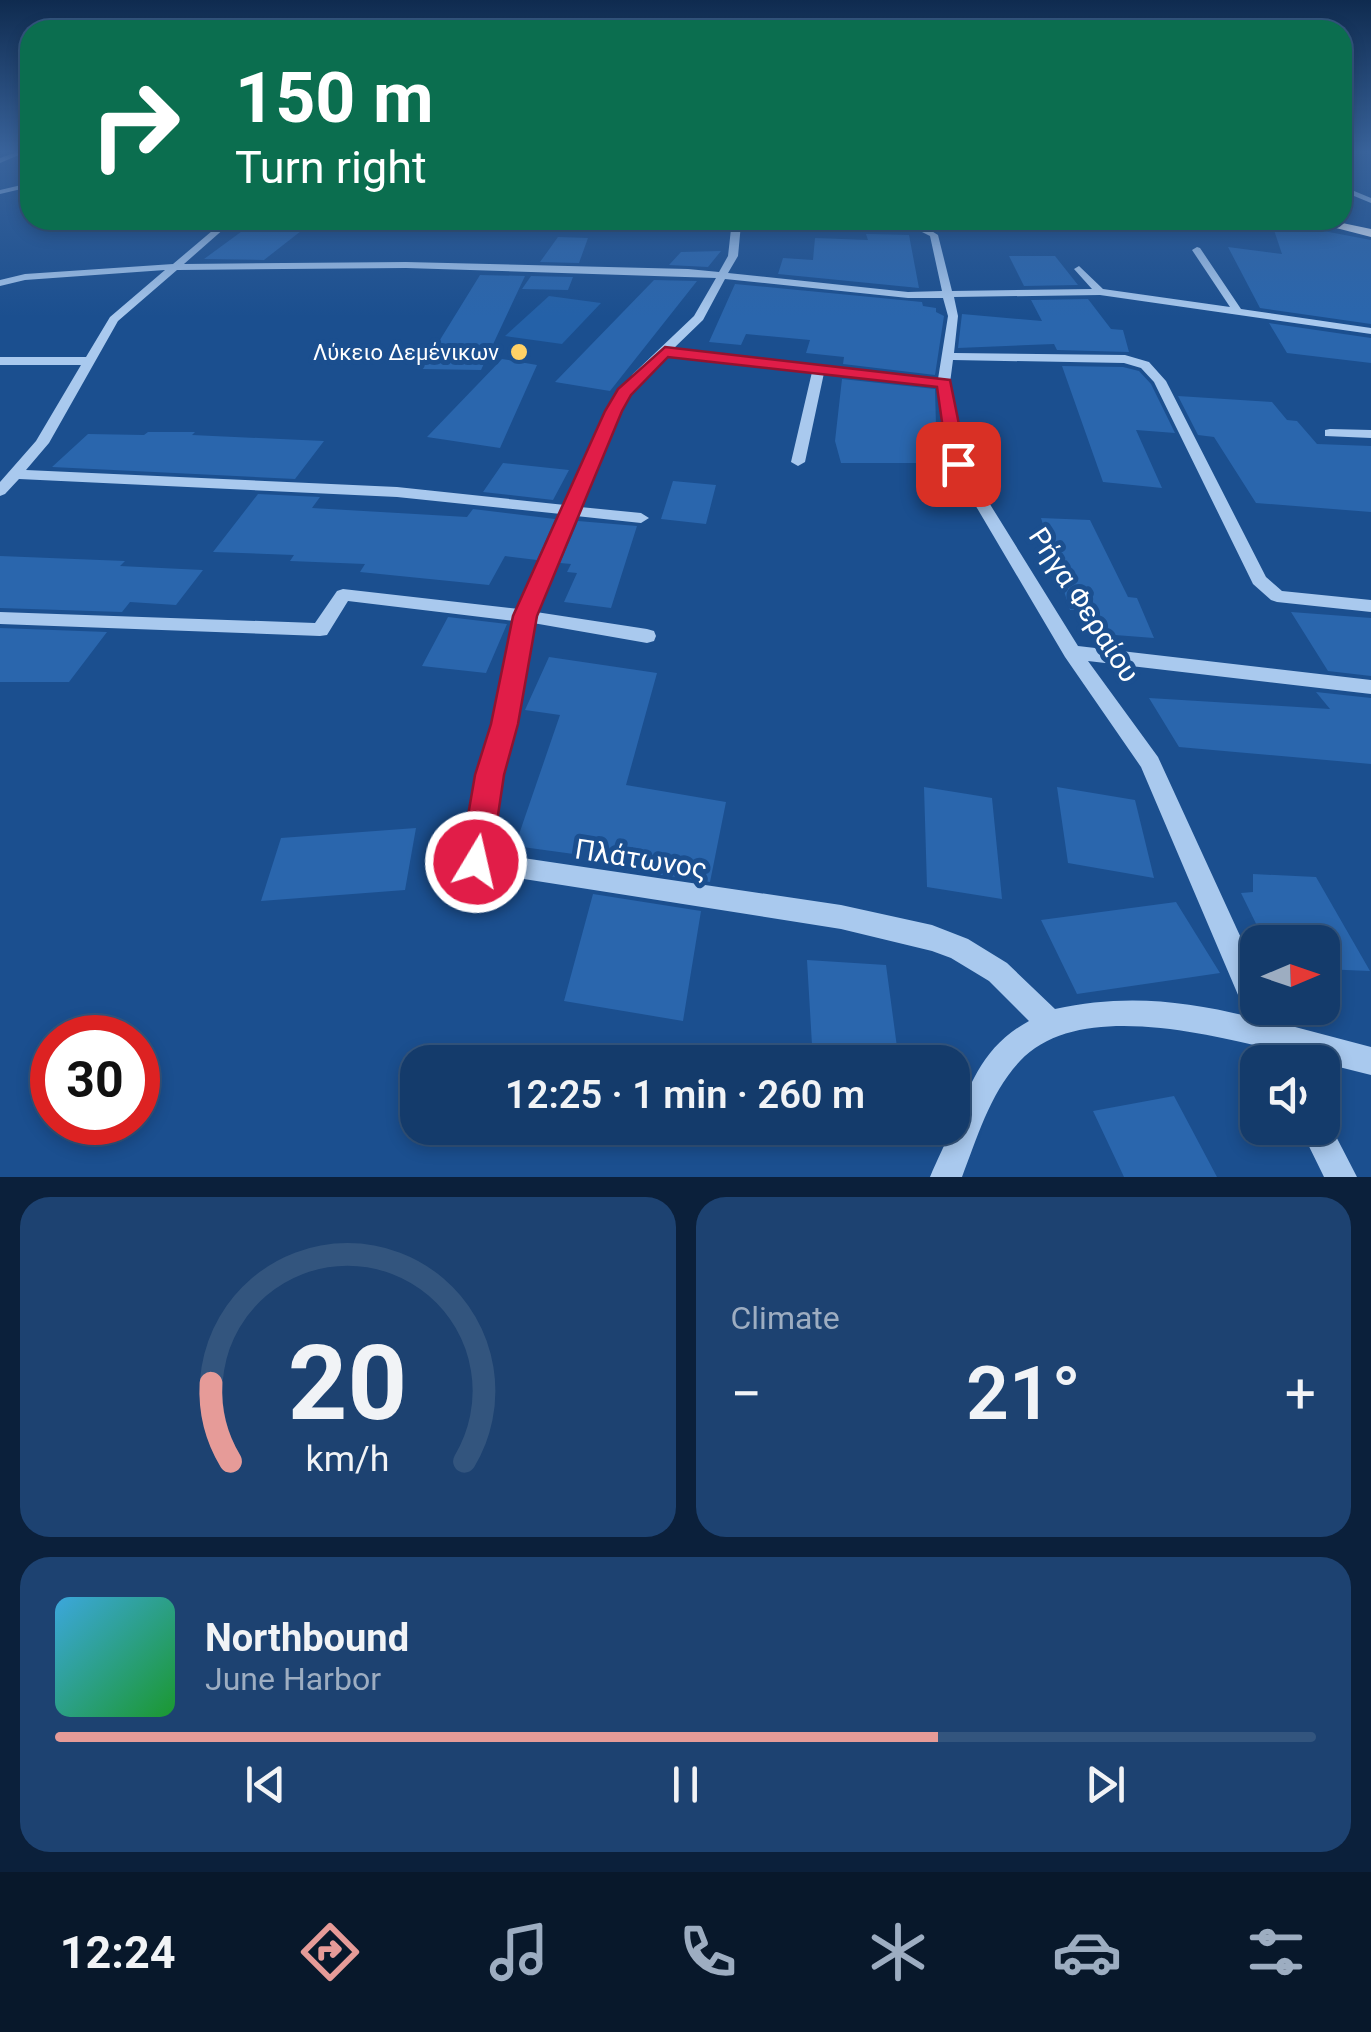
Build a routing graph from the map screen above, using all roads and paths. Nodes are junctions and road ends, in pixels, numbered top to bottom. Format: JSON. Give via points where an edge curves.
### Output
{"nodes":[{"id":1,"x":217,"y":230,"type":"edge"},
{"id":2,"x":736,"y":230,"type":"edge"},
{"id":3,"x":926,"y":230,"type":"edge"},
{"id":4,"x":1197,"y":250,"type":"dead end"},
{"id":5,"x":171,"y":267,"type":"junction"},
{"id":6,"x":1079,"y":269,"type":"dead end"},
{"id":7,"x":724,"y":274,"type":"junction"},
{"id":8,"x":0,"y":283,"type":"edge"},
{"id":9,"x":1100,"y":292,"type":"junction"},
{"id":10,"x":946,"y":295,"type":"junction"},
{"id":11,"x":1238,"y":312,"type":"junction"},
{"id":12,"x":1371,"y":332,"type":"edge"},
{"id":13,"x":665,"y":352,"type":"junction"},
{"id":14,"x":948,"y":356,"type":"junction"},
{"id":15,"x":0,"y":361,"type":"edge"},
{"id":16,"x":89,"y":361,"type":"junction"},
{"id":17,"x":820,"y":368,"type":"junction"},
{"id":18,"x":944,"y":383,"type":"junction"},
{"id":19,"x":1330,"y":433,"type":"dead end"},
{"id":20,"x":1371,"y":434,"type":"edge"},
{"id":21,"x":798,"y":462,"type":"dead end"},
{"id":22,"x":17,"y":474,"type":"junction"},
{"id":23,"x":0,"y":491,"type":"edge"},
{"id":24,"x":571,"y":512,"type":"junction"},
{"id":25,"x":642,"y":518,"type":"dead end"},
{"id":26,"x":1371,"y":606,"type":"edge"},
{"id":27,"x":525,"y":616,"type":"junction"},
{"id":28,"x":0,"y":618,"type":"edge"},
{"id":29,"x":647,"y":636,"type":"dead end"},
{"id":30,"x":1072,"y":652,"type":"junction"},
{"id":31,"x":1371,"y":686,"type":"edge"},
{"id":32,"x":1240,"y":966,"type":"edge"},
{"id":33,"x":1052,"y":1025,"type":"junction"},
{"id":34,"x":1264,"y":1045,"type":"edge"},
{"id":35,"x":1340,"y":1057,"type":"edge"},
{"id":36,"x":1371,"y":1061,"type":"edge"},
{"id":37,"x":1325,"y":1145,"type":"edge"},
{"id":38,"x":946,"y":1177,"type":"edge"},
{"id":39,"x":1341,"y":1177,"type":"edge"}],
"edges":[{"from":1,"to":5,"type":"street"},
{"from":2,"to":7,"type":"street","name":"Πλάτωνος"},
{"from":3,"to":10,"type":"street","name":"Ρήγα Φεραίου","via":[[934,234]]},
{"from":4,"to":11,"type":"street"},
{"from":5,"to":7,"type":"street"},
{"from":5,"to":8,"type":"street"},
{"from":5,"to":16,"type":"street","via":[[114,319]]},
{"from":6,"to":9,"type":"street"},
{"from":7,"to":10,"type":"street"},
{"from":7,"to":13,"type":"street","name":"Πλάτωνος","via":[[699,318]]},
{"from":9,"to":10,"type":"street"},
{"from":9,"to":11,"type":"street"},
{"from":10,"to":14,"type":"street","name":"Ρήγα Φεραίου","via":[[953,316]]},
{"from":11,"to":12,"type":"street"},
{"from":13,"to":17,"type":"street"},
{"from":13,"to":24,"type":"street","name":"Πλάτωνος","via":[[624,393]]},
{"from":14,"to":18,"type":"street","name":"Ρήγα Φεραίου"},
{"from":14,"to":26,"type":"street","via":[[1145,364],[1259,580],[1277,596]]},
{"from":15,"to":16,"type":"street"},
{"from":16,"to":22,"type":"street"},
{"from":17,"to":18,"type":"street"},
{"from":17,"to":21,"type":"street"},
{"from":18,"to":30,"type":"street","name":"Ρήγα Φεραίου","via":[[958,464]]},
{"from":19,"to":20,"type":"street"},
{"from":22,"to":23,"type":"street"},
{"from":22,"to":24,"type":"street","via":[[397,492]]},
{"from":24,"to":25,"type":"street"},
{"from":24,"to":27,"type":"street","name":"Πλάτωνος"},
{"from":27,"to":28,"type":"street","via":[[343,595],[320,630]]},
{"from":27,"to":29,"type":"street"},
{"from":27,"to":33,"type":"street","name":"Πλάτωνος","via":[[476,862],[841,917],[932,938],[998,972]]},
{"from":30,"to":31,"type":"street"},
{"from":30,"to":32,"type":"street","name":"Ρήγα Φεραίου","via":[[1150,763]]},
{"from":33,"to":34,"type":"street","via":[[1121,1014],[1204,1021]]},
{"from":33,"to":38,"type":"street","via":[[1018,1043],[991,1075]]},
{"from":35,"to":36,"type":"street"},
{"from":37,"to":39,"type":"street"}]}
